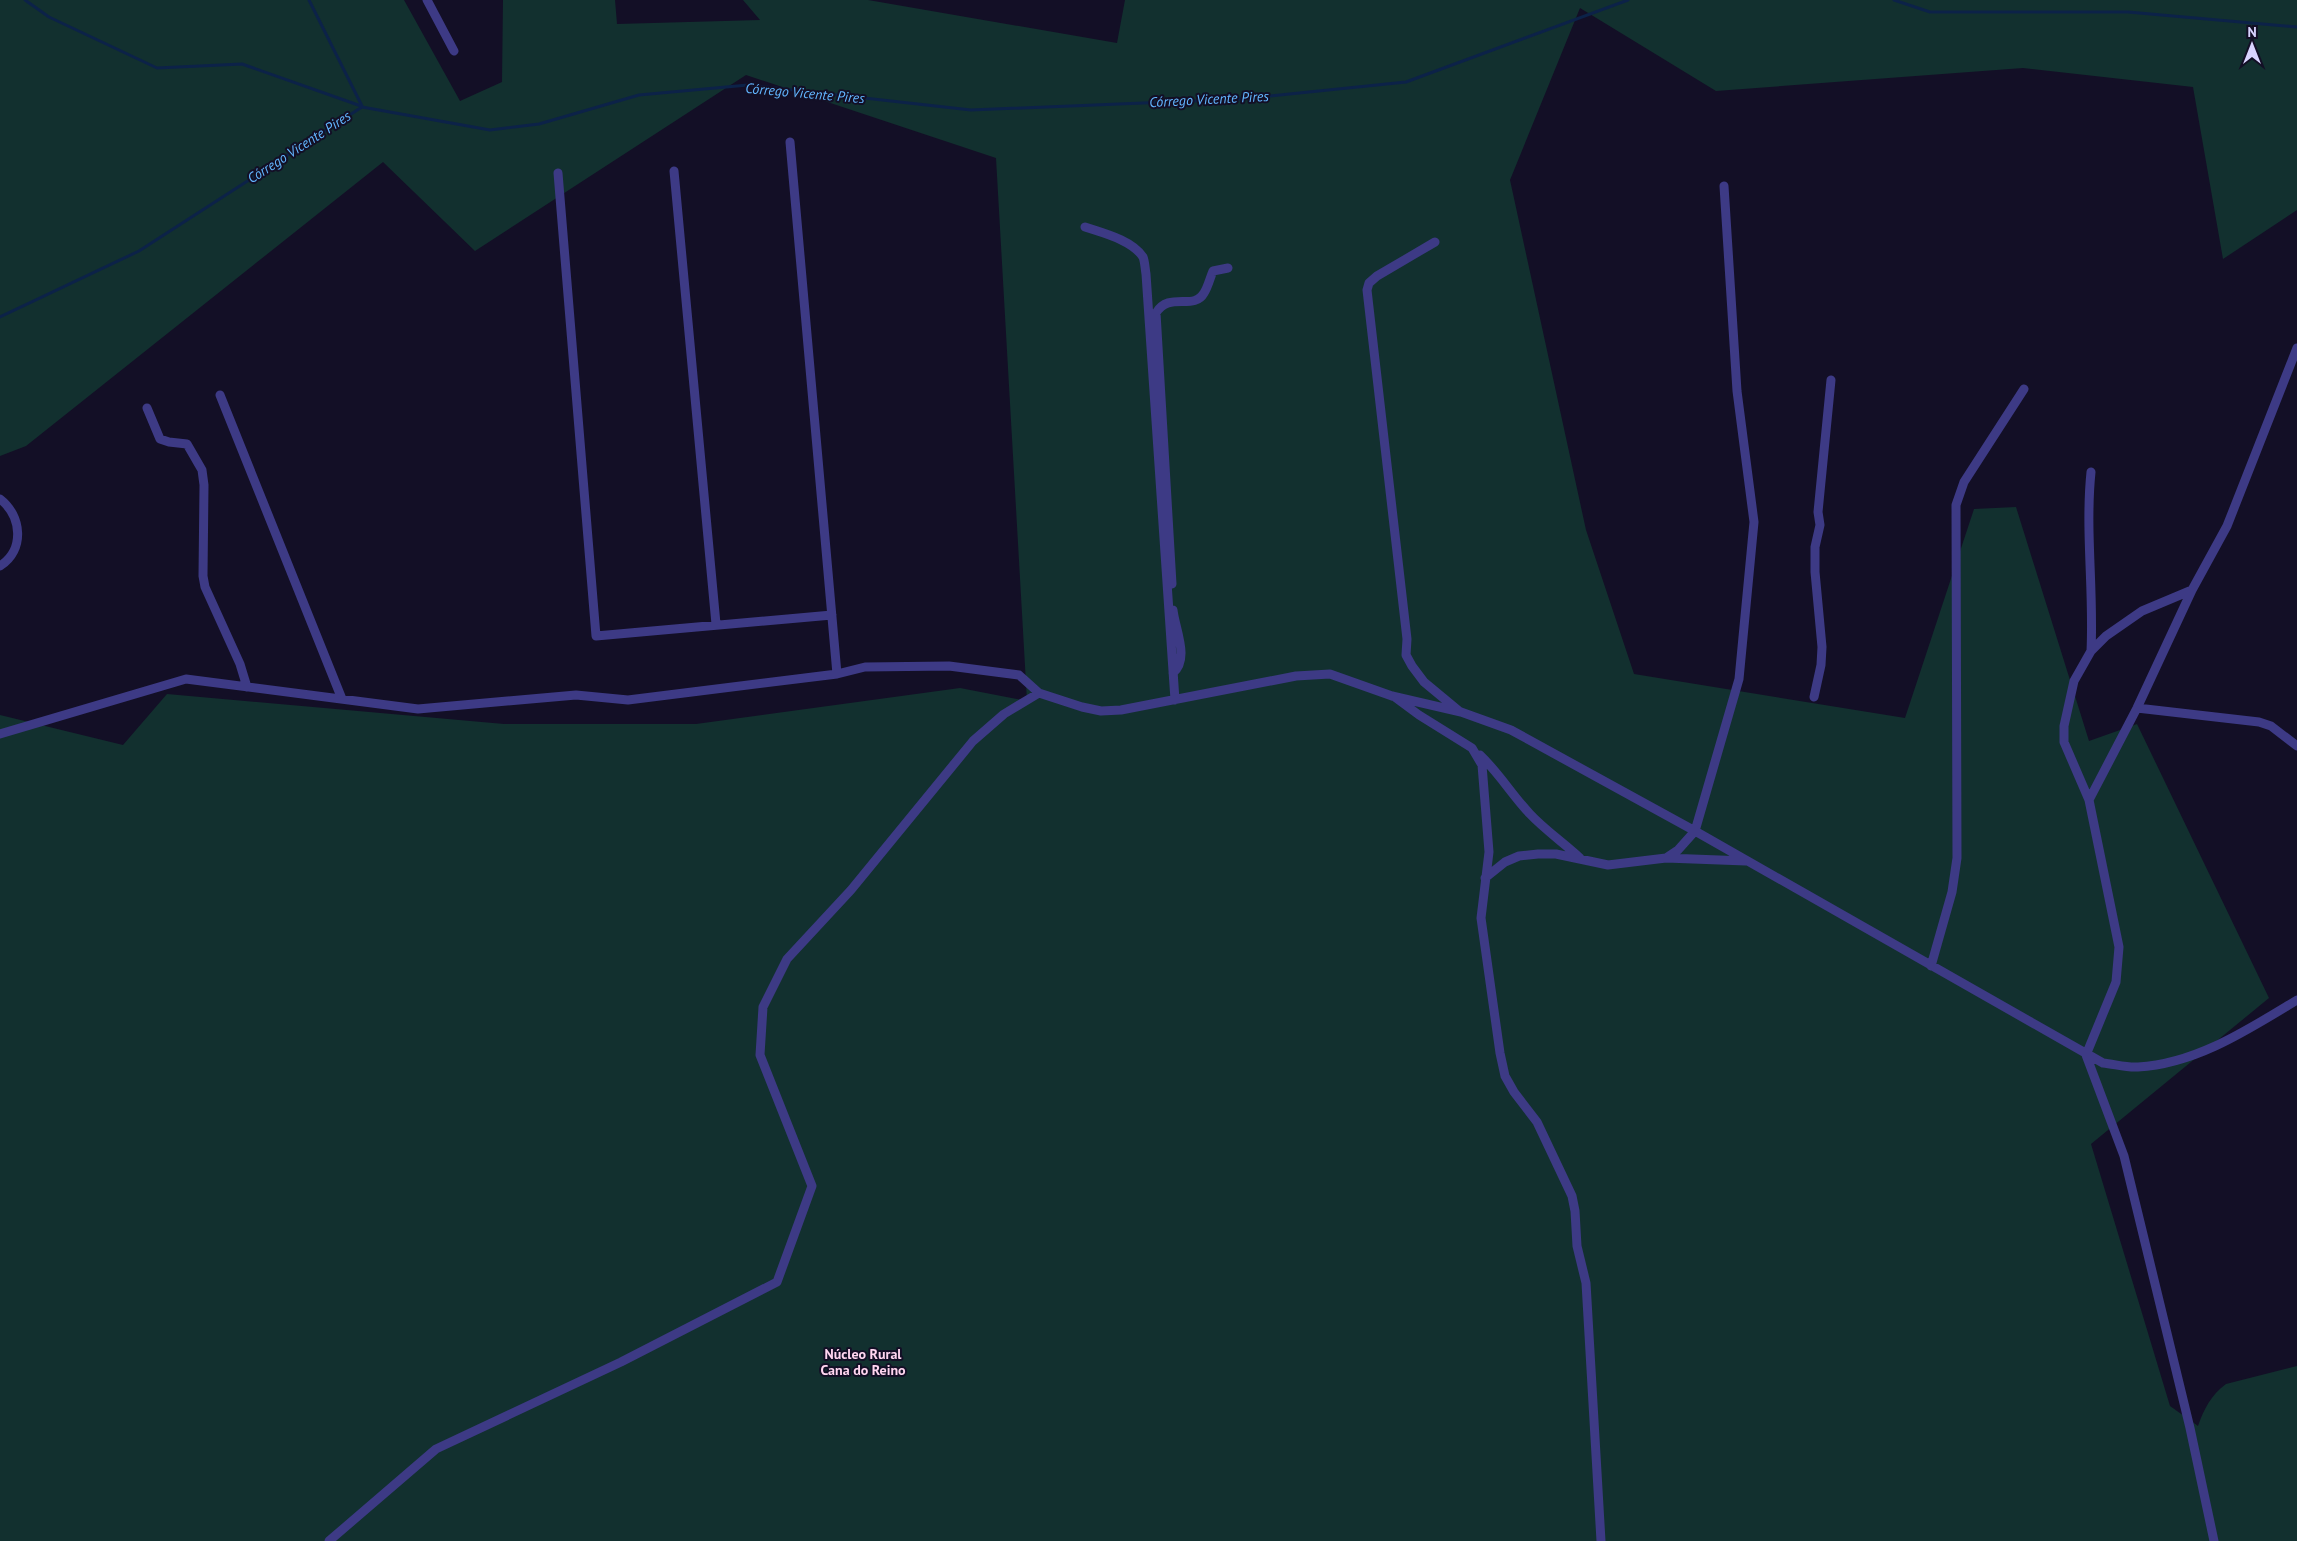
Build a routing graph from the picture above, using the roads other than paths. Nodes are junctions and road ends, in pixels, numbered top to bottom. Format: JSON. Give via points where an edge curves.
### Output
{"nodes":[{"id":1,"x":427,"y":0,"type":"edge"},
{"id":2,"x":454,"y":51,"type":"dead end"},
{"id":3,"x":790,"y":142,"type":"dead end"},
{"id":4,"x":674,"y":171,"type":"dead end"},
{"id":5,"x":558,"y":173,"type":"dead end"},
{"id":6,"x":1724,"y":186,"type":"dead end"},
{"id":7,"x":1085,"y":227,"type":"dead end"},
{"id":8,"x":1435,"y":242,"type":"dead end"},
{"id":9,"x":1228,"y":268,"type":"dead end"},
{"id":10,"x":2297,"y":348,"type":"edge"},
{"id":11,"x":1830,"y":380,"type":"dead end"},
{"id":12,"x":2024,"y":389,"type":"dead end"},
{"id":13,"x":220,"y":395,"type":"dead end"},
{"id":14,"x":147,"y":408,"type":"dead end"},
{"id":15,"x":2091,"y":472,"type":"dead end"},
{"id":16,"x":0,"y":499,"type":"edge"},
{"id":17,"x":0,"y":566,"type":"edge"},
{"id":18,"x":2192,"y":590,"type":"junction"},
{"id":19,"x":832,"y":615,"type":"junction"},
{"id":20,"x":716,"y":624,"type":"junction"},
{"id":21,"x":2091,"y":651,"type":"junction"},
{"id":22,"x":1173,"y":673,"type":"junction"},
{"id":23,"x":837,"y":674,"type":"junction"},
{"id":24,"x":247,"y":687,"type":"junction"},
{"id":25,"x":1039,"y":693,"type":"junction"},
{"id":26,"x":1392,"y":696,"type":"junction"},
{"id":27,"x":1814,"y":697,"type":"dead end"},
{"id":28,"x":342,"y":699,"type":"junction"},
{"id":29,"x":1174,"y":700,"type":"junction"},
{"id":30,"x":2137,"y":708,"type":"junction"},
{"id":31,"x":1461,"y":712,"type":"junction"},
{"id":32,"x":0,"y":734,"type":"edge"},
{"id":33,"x":2297,"y":746,"type":"edge"},
{"id":34,"x":1472,"y":748,"type":"junction"},
{"id":35,"x":2089,"y":800,"type":"junction"},
{"id":36,"x":1695,"y":831,"type":"junction"},
{"id":37,"x":1666,"y":858,"type":"junction"},
{"id":38,"x":1581,"y":859,"type":"junction"},
{"id":39,"x":1748,"y":862,"type":"junction"},
{"id":40,"x":1485,"y":878,"type":"junction"},
{"id":41,"x":1931,"y":966,"type":"junction"},
{"id":42,"x":2297,"y":1000,"type":"edge"},
{"id":43,"x":2086,"y":1055,"type":"junction"},
{"id":44,"x":329,"y":1541,"type":"edge"},
{"id":45,"x":1601,"y":1541,"type":"edge"},
{"id":46,"x":2214,"y":1541,"type":"edge"}],
"edges":[{"from":1,"to":2,"type":"street"},
{"from":3,"to":19,"type":"street"},
{"from":4,"to":20,"type":"street"},
{"from":5,"to":20,"type":"street","via":[[596,636]]},
{"from":6,"to":36,"type":"street","via":[[1737,391],[1754,522],[1740,679]]},
{"from":7,"to":22,"type":"street","via":[[1130,246],[1143,258]]},
{"from":8,"to":31,"type":"street","via":[[1376,276],[1369,282],[1367,290],[1407,639],[1406,655],[1424,682]]},
{"from":9,"to":22,"type":"street","via":[[1213,271],[1204,294],[1199,298],[1167,301],[1156,313],[1174,620],[1182,654],[1179,669]]},
{"from":10,"to":18,"type":"street","via":[[2227,526]]},
{"from":11,"to":27,"type":"street","via":[[1818,512],[1820,525],[1815,547],[1822,647]]},
{"from":12,"to":41,"type":"street","via":[[1964,482],[1956,505],[1957,858],[1952,892]]},
{"from":13,"to":28,"type":"street"},
{"from":14,"to":24,"type":"street","via":[[160,438],[187,444],[202,470],[205,586]]},
{"from":15,"to":21,"type":"street","via":[[2088,505]]},
{"from":16,"to":17,"type":"street","via":[[18,524],[18,538],[14,554]]},
{"from":18,"to":21,"type":"street","via":[[2142,611],[2106,636]]},
{"from":18,"to":30,"type":"street"},
{"from":19,"to":20,"type":"street"},
{"from":19,"to":23,"type":"street"},
{"from":21,"to":35,"type":"street","via":[[2074,680],[2064,726],[2064,742]]},
{"from":22,"to":29,"type":"street"},
{"from":23,"to":25,"type":"street","via":[[865,667],[949,666],[1019,675]]},
{"from":23,"to":28,"type":"street","via":[[628,700],[576,695],[418,709]]},
{"from":24,"to":28,"type":"street"},
{"from":24,"to":32,"type":"street","via":[[186,679]]},
{"from":25,"to":29,"type":"street","via":[[1102,711]]},
{"from":25,"to":44,"type":"street","via":[[1004,714],[973,741],[851,890],[787,959],[763,1007],[760,1055],[812,1186],[777,1282],[621,1362],[436,1449]]},
{"from":26,"to":29,"type":"street","via":[[1330,674],[1296,676]]},
{"from":26,"to":31,"type":"street"},
{"from":26,"to":34,"type":"street"},
{"from":30,"to":33,"type":"street","via":[[2259,722],[2271,726]]},
{"from":30,"to":35,"type":"street"},
{"from":31,"to":36,"type":"street","via":[[1511,730]]},
{"from":34,"to":38,"type":"street","via":[[1495,769],[1510,793],[1532,817]]},
{"from":34,"to":40,"type":"street","via":[[1482,765],[1486,801],[1489,852]]},
{"from":35,"to":43,"type":"street","via":[[2119,947],[2116,982]]},
{"from":36,"to":37,"type":"street"},
{"from":36,"to":39,"type":"street"},
{"from":37,"to":38,"type":"street","via":[[1608,865]]},
{"from":37,"to":39,"type":"street"},
{"from":38,"to":40,"type":"street","via":[[1556,854],[1519,856],[1505,862]]},
{"from":39,"to":41,"type":"street"},
{"from":40,"to":45,"type":"street","via":[[1481,918],[1505,1076],[1537,1122],[1572,1196],[1575,1211],[1577,1246],[1586,1283]]},
{"from":41,"to":43,"type":"street"},
{"from":42,"to":43,"type":"street","via":[[2211,1048],[2180,1059],[2137,1067],[2103,1063]]},
{"from":43,"to":46,"type":"street","via":[[2124,1156]]}]}
